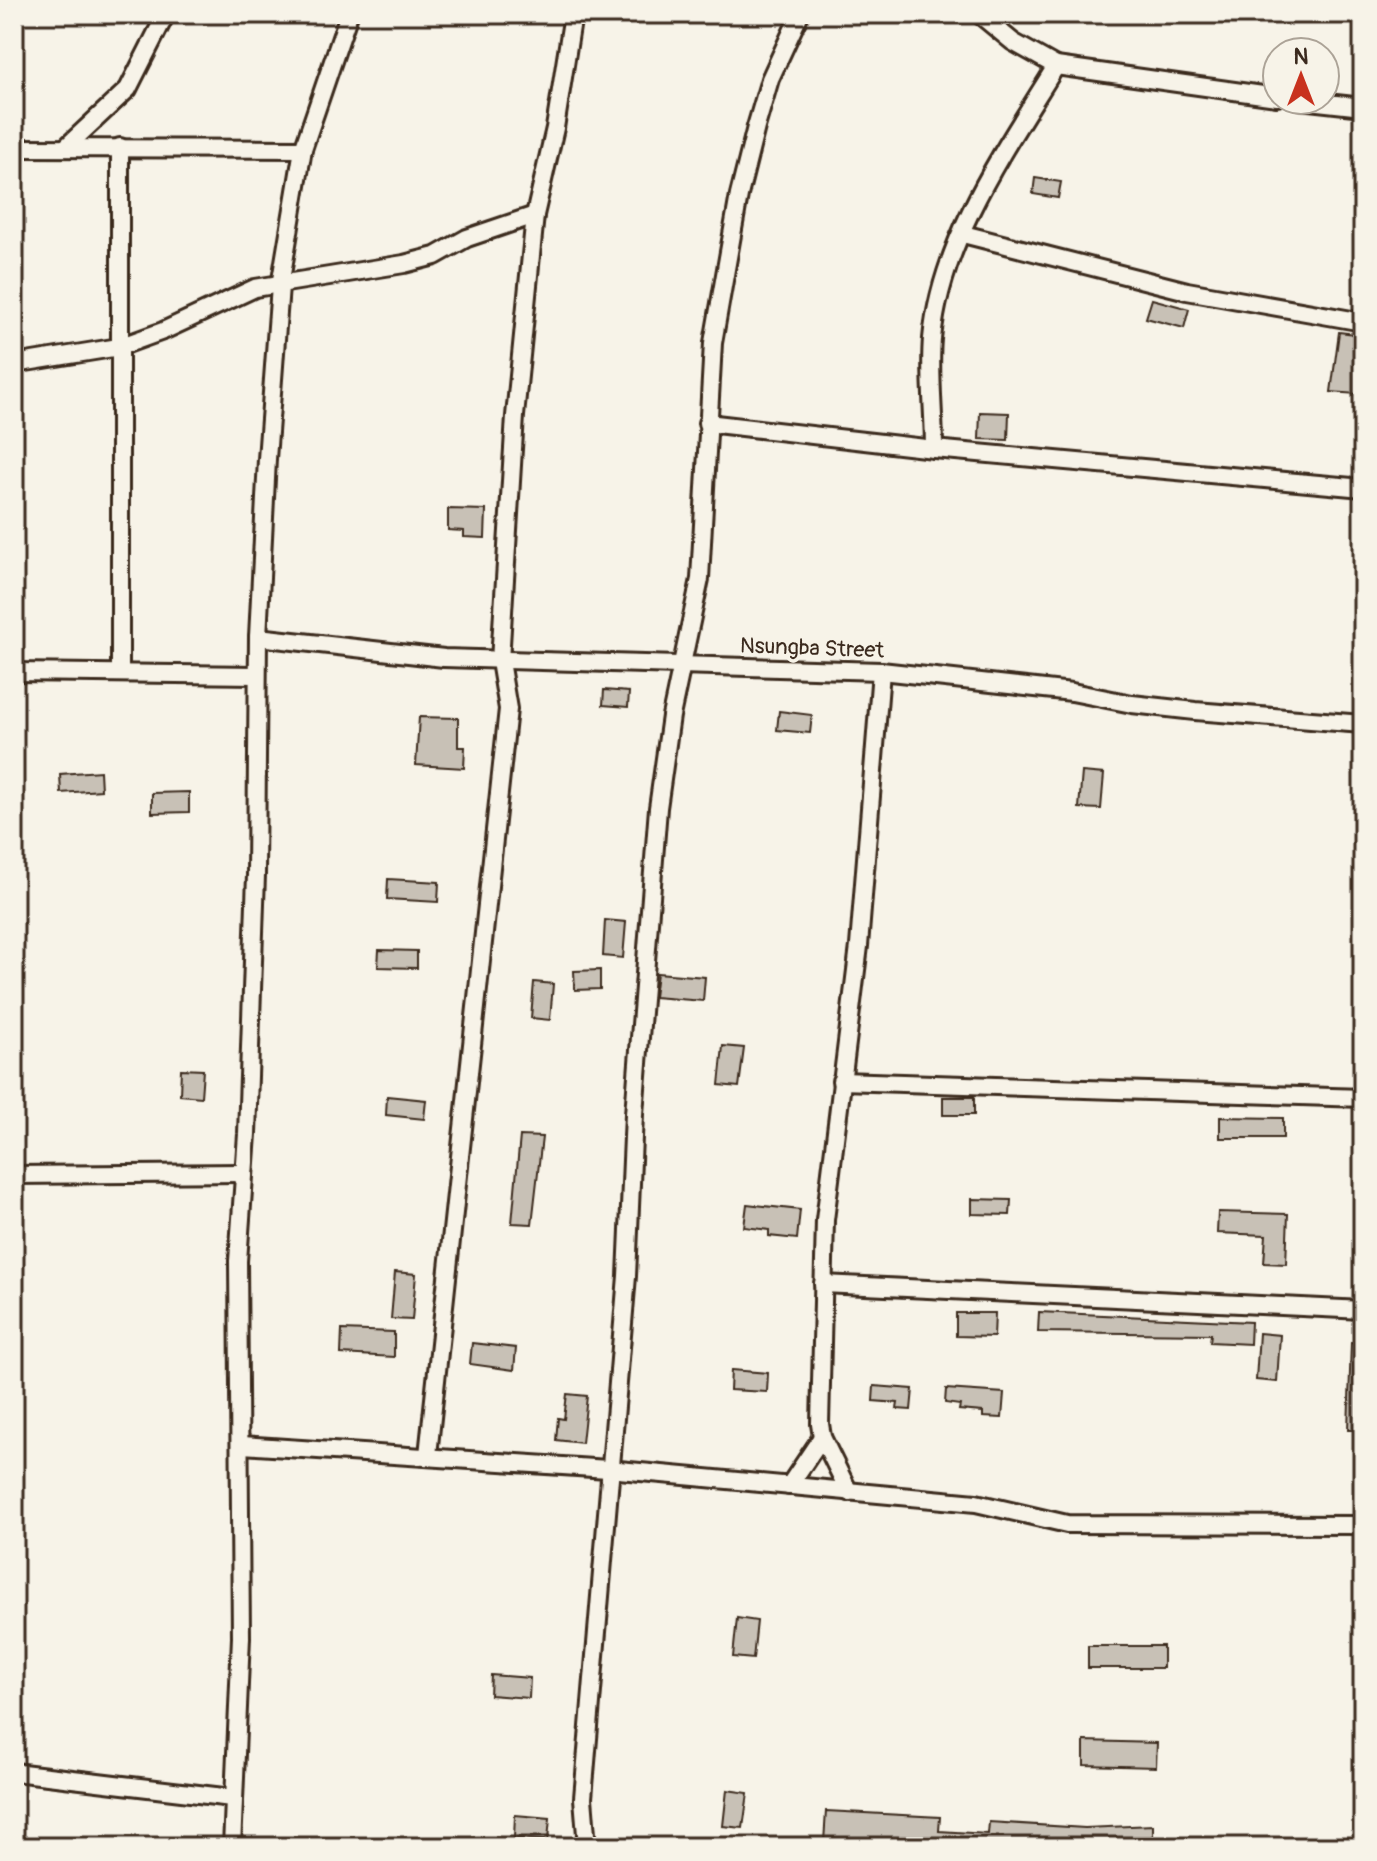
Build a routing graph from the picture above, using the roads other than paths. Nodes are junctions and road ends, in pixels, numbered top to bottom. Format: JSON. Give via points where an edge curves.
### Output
{"nodes":[{"id":1,"x":166,"y":14,"type":"edge"},
{"id":2,"x":349,"y":14,"type":"edge"},
{"id":3,"x":573,"y":14,"type":"edge"},
{"id":4,"x":800,"y":14,"type":"edge"},
{"id":5,"x":979,"y":14,"type":"edge"},
{"id":6,"x":1056,"y":66,"type":"junction"},
{"id":7,"x":1261,"y":95,"type":"edge"},
{"id":8,"x":1341,"y":105,"type":"edge"},
{"id":9,"x":1363,"y":107,"type":"edge"},
{"id":10,"x":67,"y":146,"type":"junction"},
{"id":11,"x":120,"y":147,"type":"junction"},
{"id":12,"x":14,"y":148,"type":"edge"},
{"id":13,"x":303,"y":149,"type":"junction"},
{"id":14,"x":535,"y":215,"type":"junction"},
{"id":15,"x":963,"y":234,"type":"junction"},
{"id":16,"x":280,"y":286,"type":"junction"},
{"id":17,"x":1363,"y":322,"type":"edge"},
{"id":18,"x":119,"y":347,"type":"junction"},
{"id":19,"x":14,"y":364,"type":"edge"},
{"id":20,"x":707,"y":423,"type":"junction"},
{"id":21,"x":934,"y":449,"type":"junction"},
{"id":22,"x":1363,"y":488,"type":"edge"},
{"id":23,"x":258,"y":637,"type":"junction"},
{"id":24,"x":500,"y":661,"type":"junction"},
{"id":25,"x":683,"y":666,"type":"junction"},
{"id":26,"x":881,"y":671,"type":"junction"},
{"id":27,"x":14,"y":672,"type":"edge"},
{"id":28,"x":120,"y":672,"type":"junction"},
{"id":29,"x":257,"y":675,"type":"junction"},
{"id":30,"x":1363,"y":724,"type":"edge"},
{"id":31,"x":841,"y":1081,"type":"junction"},
{"id":32,"x":1363,"y":1098,"type":"edge"},
{"id":33,"x":242,"y":1173,"type":"junction"},
{"id":34,"x":14,"y":1175,"type":"edge"},
{"id":35,"x":823,"y":1284,"type":"junction"},
{"id":36,"x":1363,"y":1310,"type":"edge"},
{"id":37,"x":822,"y":1437,"type":"junction"},
{"id":38,"x":242,"y":1445,"type":"junction"},
{"id":39,"x":428,"y":1455,"type":"junction"},
{"id":40,"x":608,"y":1469,"type":"junction"},
{"id":41,"x":789,"y":1486,"type":"junction"},
{"id":42,"x":849,"y":1492,"type":"junction"},
{"id":43,"x":1363,"y":1525,"type":"edge"},
{"id":44,"x":14,"y":1772,"type":"edge"},
{"id":45,"x":232,"y":1798,"type":"junction"},
{"id":46,"x":232,"y":1847,"type":"edge"},
{"id":47,"x":587,"y":1847,"type":"edge"}],
"edges":[{"from":1,"to":10,"type":"street","via":[[128,89]]},
{"from":2,"to":13,"type":"street"},
{"from":3,"to":14,"type":"street"},
{"from":4,"to":20,"type":"street","via":[[770,79],[739,195],[713,343]]},
{"from":5,"to":6,"type":"street","via":[[1013,42]]},
{"from":6,"to":7,"type":"street"},
{"from":6,"to":15,"type":"street","via":[[1004,151]]},
{"from":8,"to":9,"type":"street"},
{"from":10,"to":11,"type":"street"},
{"from":10,"to":12,"type":"street"},
{"from":11,"to":13,"type":"street"},
{"from":11,"to":18,"type":"street"},
{"from":13,"to":16,"type":"street"},
{"from":14,"to":16,"type":"street","via":[[467,238],[435,256]]},
{"from":14,"to":24,"type":"street","via":[[515,416]]},
{"from":15,"to":17,"type":"street","via":[[1187,291]]},
{"from":15,"to":21,"type":"street","via":[[941,290],[932,339]]},
{"from":16,"to":18,"type":"street","via":[[238,294]]},
{"from":16,"to":23,"type":"street"},
{"from":18,"to":19,"type":"street"},
{"from":18,"to":28,"type":"street"},
{"from":20,"to":21,"type":"street"},
{"from":20,"to":25,"type":"street","via":[[700,579]]},
{"from":21,"to":22,"type":"street"},
{"from":23,"to":24,"type":"street","name":"Nsungba Street"},
{"from":23,"to":29,"type":"street"},
{"from":24,"to":25,"type":"street","name":"Nsungba Street"},
{"from":24,"to":39,"type":"street","via":[[508,709]]},
{"from":25,"to":26,"type":"street","name":"Nsungba Street"},
{"from":25,"to":40,"type":"street","via":[[658,808],[627,1276]]},
{"from":26,"to":30,"type":"street","name":"Nsungba Street","via":[[1195,711]]},
{"from":26,"to":31,"type":"street","via":[[859,946]]},
{"from":27,"to":28,"type":"street"},
{"from":28,"to":29,"type":"street"},
{"from":29,"to":33,"type":"street","via":[[256,875]]},
{"from":31,"to":32,"type":"street"},
{"from":31,"to":35,"type":"street"},
{"from":33,"to":34,"type":"street"},
{"from":33,"to":38,"type":"street"},
{"from":35,"to":36,"type":"street"},
{"from":35,"to":37,"type":"street"},
{"from":37,"to":41,"type":"street"},
{"from":37,"to":42,"type":"street"},
{"from":38,"to":39,"type":"street"},
{"from":38,"to":45,"type":"street","via":[[239,1702]]},
{"from":39,"to":40,"type":"street"},
{"from":40,"to":41,"type":"street"},
{"from":40,"to":47,"type":"street","via":[[583,1798]]},
{"from":41,"to":42,"type":"street"},
{"from":42,"to":43,"type":"street","via":[[976,1503],[1067,1524]]},
{"from":44,"to":45,"type":"street"},
{"from":45,"to":46,"type":"street"}]}
